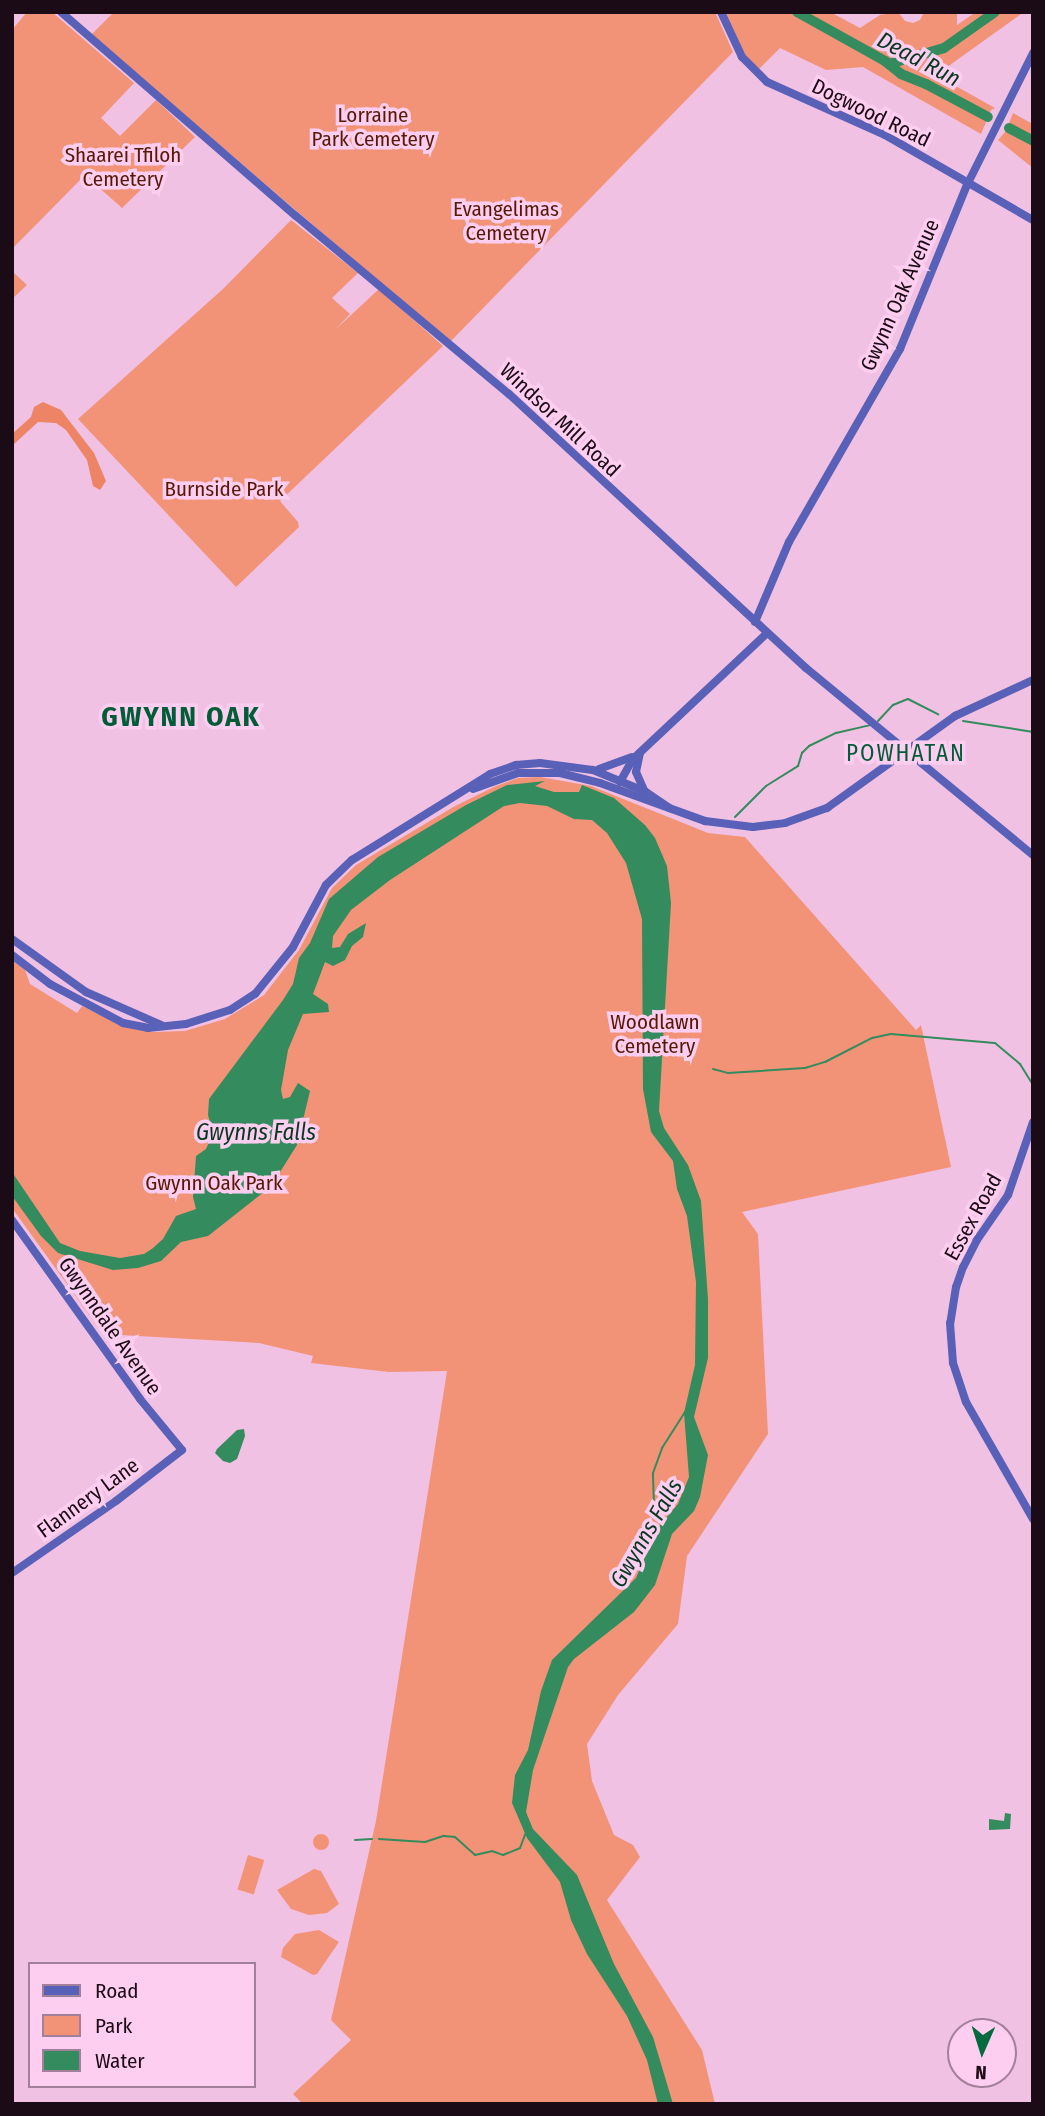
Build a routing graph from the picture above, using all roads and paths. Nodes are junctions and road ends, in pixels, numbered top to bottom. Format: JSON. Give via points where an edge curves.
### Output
{"nodes":[{"id":1,"x":61,"y":12,"type":"edge"},
{"id":2,"x":721,"y":12,"type":"edge"},
{"id":3,"x":1033,"y":53,"type":"edge"},
{"id":4,"x":967,"y":184,"type":"junction"},
{"id":5,"x":1033,"y":220,"type":"edge"},
{"id":6,"x":765,"y":599,"type":"junction"},
{"id":7,"x":755,"y":622,"type":"junction"},
{"id":8,"x":767,"y":634,"type":"junction"},
{"id":9,"x":1033,"y":680,"type":"edge"},
{"id":10,"x":907,"y":750,"type":"junction"},
{"id":11,"x":641,"y":752,"type":"junction"},
{"id":12,"x":593,"y":770,"type":"junction"},
{"id":13,"x":624,"y":781,"type":"junction"},
{"id":14,"x":619,"y":790,"type":"junction"},
{"id":15,"x":467,"y":791,"type":"junction"},
{"id":16,"x":646,"y":792,"type":"junction"},
{"id":17,"x":670,"y":808,"type":"junction"},
{"id":18,"x":1033,"y":855,"type":"edge"},
{"id":19,"x":13,"y":940,"type":"edge"},
{"id":20,"x":12,"y":955,"type":"edge"},
{"id":21,"x":37,"y":960,"type":"junction"},
{"id":22,"x":30,"y":970,"type":"junction"},
{"id":23,"x":86,"y":992,"type":"junction"},
{"id":24,"x":80,"y":1002,"type":"junction"},
{"id":25,"x":167,"y":1027,"type":"junction"},
{"id":26,"x":1033,"y":1122,"type":"edge"},
{"id":27,"x":12,"y":1220,"type":"edge"},
{"id":28,"x":182,"y":1450,"type":"joint"},
{"id":29,"x":1033,"y":1520,"type":"edge"},
{"id":30,"x":12,"y":1573,"type":"edge"}],
"edges":[{"from":1,"to":7,"type":"main road","name":"Windsor Mill Road","via":[[509,394]]},
{"from":2,"to":4,"type":"main road","name":"Dogwood Road","via":[[742,57],[767,82],[885,135]]},
{"from":3,"to":4,"type":"main road","name":"Gwynn Oak Avenue"},
{"from":4,"to":5,"type":"main road","name":"Dogwood Road"},
{"from":4,"to":6,"type":"main road","name":"Gwynn Oak Avenue","via":[[900,349],[798,525]]},
{"from":6,"to":7,"type":"main road","name":"Gwynn Oak Avenue"},
{"from":6,"to":8,"type":"main road","via":[[762,615]]},
{"from":7,"to":8,"type":"main road","name":"Windsor Mill Road"},
{"from":8,"to":10,"type":"main road","name":"Windsor Mill Road"},
{"from":8,"to":11,"type":"main road"},
{"from":9,"to":10,"type":"main road","via":[[966,710]]},
{"from":10,"to":17,"type":"main road","via":[[835,803],[785,823],[725,825]]},
{"from":10,"to":18,"type":"main road","name":"Windsor Mill Road"},
{"from":11,"to":12,"type":"main road","via":[[611,767]]},
{"from":11,"to":13,"type":"main road"},
{"from":11,"to":16,"type":"main road","via":[[636,772]]},
{"from":12,"to":13,"type":"main road"},
{"from":12,"to":15,"type":"main road","via":[[540,763],[516,765],[490,774]]},
{"from":13,"to":14,"type":"main road"},
{"from":13,"to":16,"type":"main road"},
{"from":14,"to":15,"type":"main road","via":[[540,772],[504,776]]},
{"from":14,"to":17,"type":"main road"},
{"from":15,"to":25,"type":"main road","via":[[342,868],[319,897],[293,947],[255,994],[218,1015]]},
{"from":16,"to":17,"type":"main road"},
{"from":19,"to":21,"type":"main road"},
{"from":20,"to":22,"type":"main road"},
{"from":21,"to":22,"type":"main road"},
{"from":21,"to":23,"type":"main road"},
{"from":22,"to":24,"type":"main road"},
{"from":23,"to":24,"type":"main road"},
{"from":23,"to":25,"type":"main road"},
{"from":24,"to":25,"type":"main road","via":[[136,1027]]},
{"from":26,"to":29,"type":"main road","name":"Essex Road","via":[[1009,1195],[963,1267],[950,1323],[953,1363],[966,1402]]},
{"from":27,"to":28,"type":"main road","name":"Gwynndale Avenue"},
{"from":28,"to":30,"type":"main road","name":"Flannery Lane"}]}
